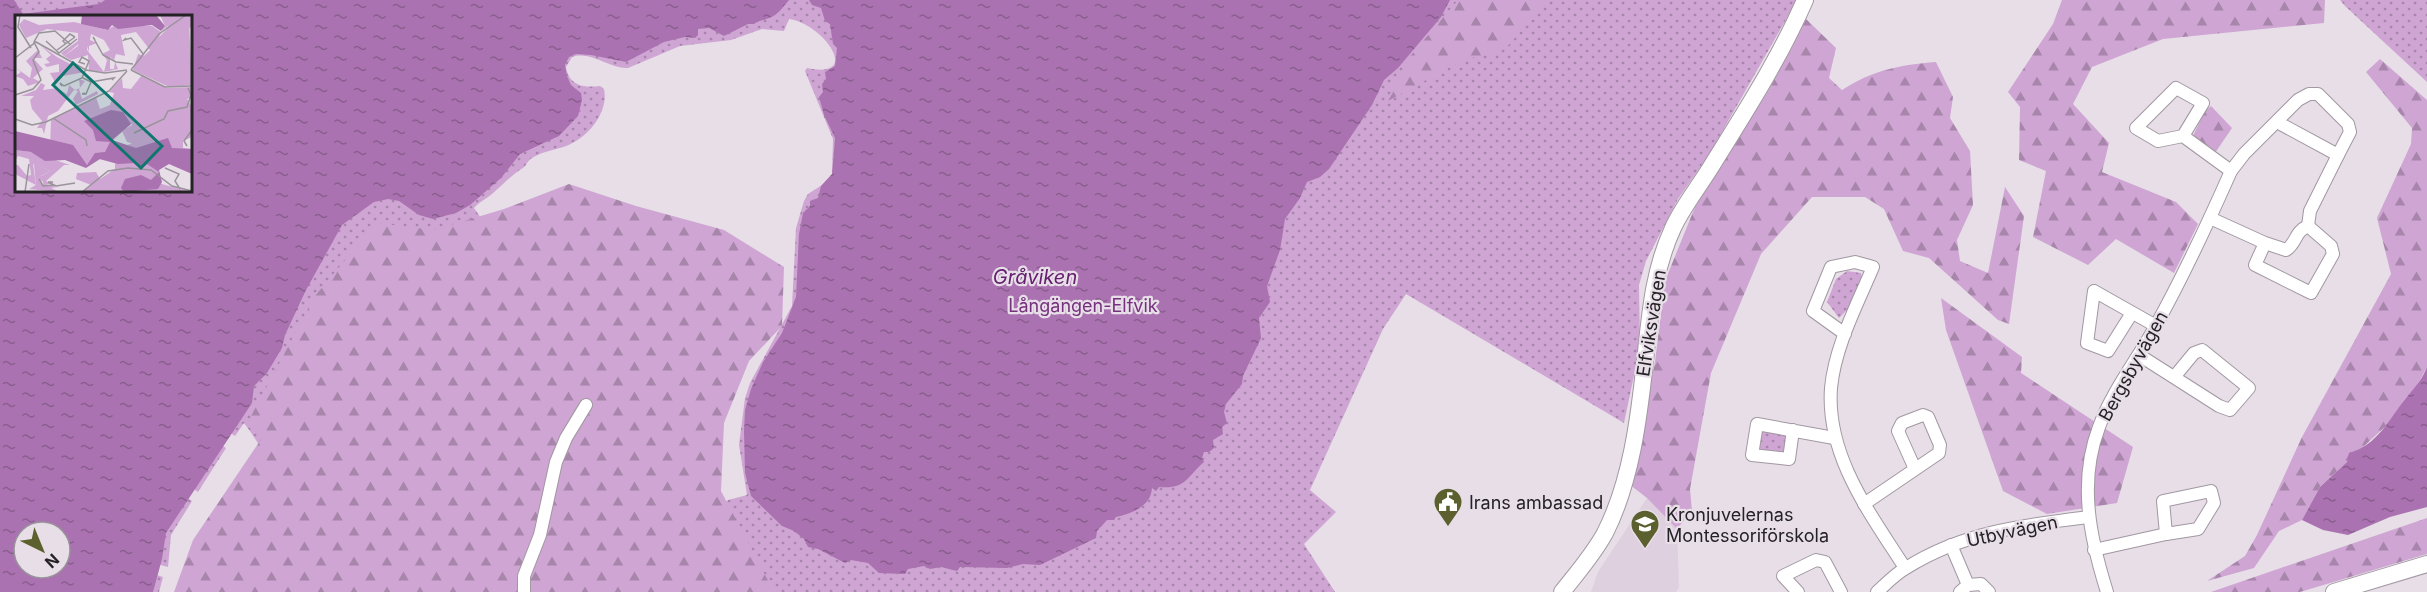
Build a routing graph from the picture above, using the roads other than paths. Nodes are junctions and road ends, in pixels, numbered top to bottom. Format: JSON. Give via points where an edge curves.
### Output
{"nodes":[{"id":1,"x":1805,"y":0,"type":"edge"},
{"id":2,"x":2277,"y":122,"type":"junction"},
{"id":3,"x":2183,"y":136,"type":"junction"},
{"id":4,"x":2338,"y":155,"type":"junction"},
{"id":5,"x":2231,"y":171,"type":"junction"},
{"id":6,"x":2210,"y":218,"type":"junction"},
{"id":7,"x":2308,"y":226,"type":"junction"},
{"id":8,"x":2265,"y":243,"type":"junction"},
{"id":9,"x":2132,"y":313,"type":"junction"},
{"id":10,"x":2156,"y":326,"type":"junction"},
{"id":11,"x":1845,"y":334,"type":"junction"},
{"id":12,"x":2139,"y":355,"type":"junction"},
{"id":13,"x":2175,"y":376,"type":"junction"},
{"id":14,"x":586,"y":405,"type":"dead end"},
{"id":15,"x":1793,"y":430,"type":"dead end"},
{"id":16,"x":1834,"y":438,"type":"junction"},
{"id":17,"x":1915,"y":469,"type":"dead end"},
{"id":18,"x":1864,"y":504,"type":"junction"},
{"id":19,"x":2089,"y":517,"type":"junction"},
{"id":20,"x":2166,"y":534,"type":"junction"},
{"id":21,"x":1951,"y":545,"type":"junction"},
{"id":22,"x":2094,"y":550,"type":"junction"},
{"id":23,"x":2427,"y":564,"type":"edge"},
{"id":24,"x":1905,"y":568,"type":"junction"},
{"id":25,"x":1964,"y":589,"type":"edge"},
{"id":26,"x":524,"y":592,"type":"edge"},
{"id":27,"x":1562,"y":592,"type":"edge"},
{"id":28,"x":1798,"y":592,"type":"edge"},
{"id":29,"x":1841,"y":592,"type":"edge"},
{"id":30,"x":1877,"y":592,"type":"edge"},
{"id":31,"x":1989,"y":592,"type":"edge"},
{"id":32,"x":2107,"y":592,"type":"edge"},
{"id":33,"x":2334,"y":592,"type":"edge"}],
"edges":[{"from":1,"to":27,"type":"street","name":"Elfviksvägen","via":[[1761,84],[1673,228],[1657,270],[1650,304],[1634,441],[1617,506],[1593,553]]},
{"from":2,"to":4,"type":"street"},
{"from":2,"to":4,"type":"street","name":"Bergsbyvägen","via":[[2298,100],[2318,94],[2350,129]]},
{"from":2,"to":5,"type":"street","name":"Bergsbyvägen"},
{"from":3,"to":3,"type":"street","via":[[2203,104],[2176,88],[2136,128],[2158,141]]},
{"from":3,"to":5,"type":"street"},
{"from":4,"to":7,"type":"street","via":[[2310,211]]},
{"from":5,"to":6,"type":"street","name":"Bergsbyvägen"},
{"from":6,"to":8,"type":"street"},
{"from":6,"to":10,"type":"street","name":"Bergsbyvägen"},
{"from":7,"to":8,"type":"street","via":[[2299,230],[2286,250]]},
{"from":7,"to":8,"type":"street","via":[[2331,246],[2333,254],[2311,293],[2254,265]]},
{"from":9,"to":9,"type":"street","via":[[2094,291],[2087,343],[2108,351]]},
{"from":9,"to":10,"type":"street"},
{"from":10,"to":12,"type":"street","name":"Bergsbyvägen"},
{"from":11,"to":11,"type":"street","via":[[1873,267],[1855,262],[1831,267],[1813,311]]},
{"from":11,"to":16,"type":"street","via":[[1831,387]]},
{"from":12,"to":13,"type":"street"},
{"from":12,"to":19,"type":"street","name":"Bergsbyvägen","via":[[2099,427],[2086,496]]},
{"from":13,"to":13,"type":"street","via":[[2230,410],[2249,388],[2202,350],[2194,353]]},
{"from":14,"to":26,"type":"street","via":[[555,462],[540,535],[524,576]]},
{"from":15,"to":16,"type":"street"},
{"from":16,"to":18,"type":"street"},
{"from":17,"to":18,"type":"street"},
{"from":18,"to":24,"type":"street"},
{"from":19,"to":21,"type":"street","name":"Utbyvägen","via":[[1982,533]]},
{"from":19,"to":22,"type":"street","name":"Bergsbyvägen"},
{"from":20,"to":20,"type":"street","via":[[2198,529],[2214,503],[2211,491],[2163,501]]},
{"from":20,"to":22,"type":"street"},
{"from":21,"to":24,"type":"street","name":"Utbyvägen"},
{"from":21,"to":25,"type":"street"},
{"from":22,"to":32,"type":"street","name":"Bergsbyvägen"},
{"from":23,"to":33,"type":"street"},
{"from":24,"to":30,"type":"street","name":"Utbyvägen"},
{"from":25,"to":31,"type":"street","via":[[1981,584]]},
{"from":28,"to":29,"type":"street","via":[[1783,576],[1816,560],[1825,562]]}]}
